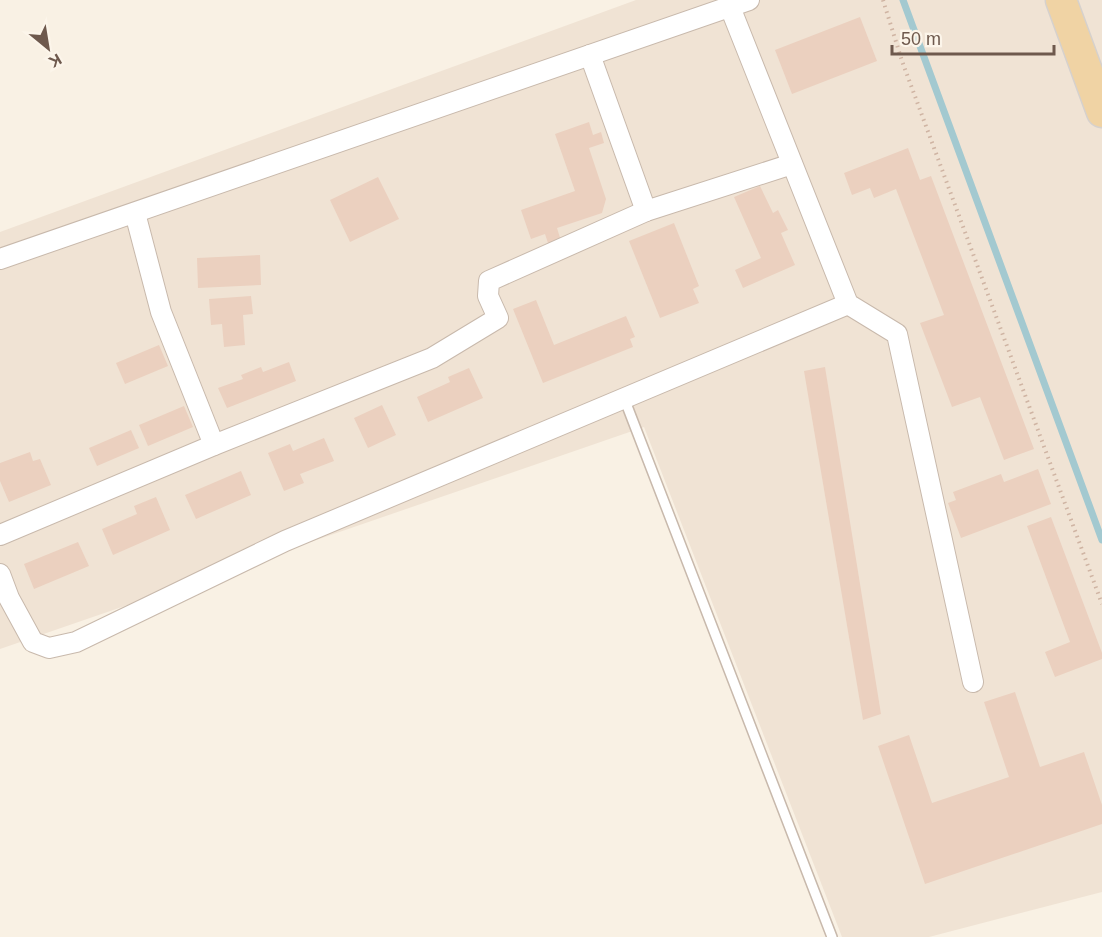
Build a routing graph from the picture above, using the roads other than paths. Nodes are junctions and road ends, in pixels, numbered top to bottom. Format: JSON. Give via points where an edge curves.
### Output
{"nodes":[{"id":1,"x":749,"y":0,"type":"edge"},
{"id":2,"x":1061,"y":0,"type":"edge"},
{"id":3,"x":730,"y":7,"type":"junction"},
{"id":4,"x":590,"y":55,"type":"junction"},
{"id":5,"x":1102,"y":112,"type":"edge"},
{"id":6,"x":792,"y":164,"type":"junction"},
{"id":7,"x":646,"y":211,"type":"junction"},
{"id":8,"x":135,"y":213,"type":"junction"},
{"id":9,"x":0,"y":259,"type":"edge"},
{"id":10,"x":848,"y":304,"type":"junction"},
{"id":11,"x":624,"y":398,"type":"junction"},
{"id":12,"x":214,"y":445,"type":"junction"},
{"id":13,"x":0,"y":535,"type":"edge"},
{"id":14,"x":0,"y":574,"type":"edge"},
{"id":15,"x":973,"y":682,"type":"dead end"},
{"id":16,"x":832,"y":937,"type":"edge"}],
"edges":[{"from":1,"to":3,"type":"street"},
{"from":2,"to":5,"type":"main road"},
{"from":3,"to":4,"type":"street"},
{"from":3,"to":6,"type":"street"},
{"from":4,"to":7,"type":"street"},
{"from":4,"to":8,"type":"street"},
{"from":6,"to":7,"type":"street"},
{"from":6,"to":10,"type":"street"},
{"from":7,"to":12,"type":"street","via":[[489,281],[488,296],[498,318],[432,358]]},
{"from":8,"to":9,"type":"street"},
{"from":8,"to":12,"type":"street","via":[[161,312]]},
{"from":10,"to":11,"type":"street"},
{"from":10,"to":15,"type":"street","via":[[897,334]]},
{"from":11,"to":14,"type":"street","via":[[285,540],[76,642],[49,648],[33,642]]},
{"from":11,"to":16,"type":"lane"},
{"from":12,"to":13,"type":"street"}]}
